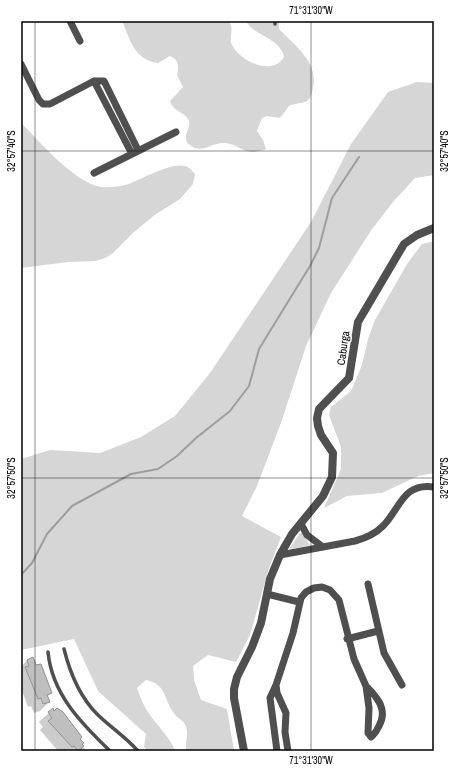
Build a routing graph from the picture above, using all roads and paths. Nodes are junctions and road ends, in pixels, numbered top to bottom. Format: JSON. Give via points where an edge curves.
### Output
{"nodes":[{"id":1,"x":70,"y":21,"type":"edge"},
{"id":2,"x":80,"y":41,"type":"dead end"},
{"id":3,"x":21,"y":64,"type":"edge"},
{"id":4,"x":176,"y":132,"type":"dead end"},
{"id":5,"x":135,"y":152,"type":"junction"},
{"id":6,"x":94,"y":173,"type":"dead end"},
{"id":7,"x":434,"y":228,"type":"edge"},
{"id":8,"x":434,"y":487,"type":"edge"},
{"id":9,"x":301,"y":524,"type":"junction"},
{"id":10,"x":323,"y":547,"type":"junction"},
{"id":11,"x":280,"y":555,"type":"junction"},
{"id":12,"x":368,"y":584,"type":"dead end"},
{"id":13,"x":267,"y":594,"type":"junction"},
{"id":14,"x":300,"y":602,"type":"junction"},
{"id":15,"x":378,"y":631,"type":"junction"},
{"id":16,"x":347,"y":639,"type":"junction"},
{"id":17,"x":64,"y":649,"type":"dead end"},
{"id":18,"x":48,"y":652,"type":"dead end"},
{"id":19,"x":276,"y":685,"type":"junction"},
{"id":20,"x":402,"y":685,"type":"dead end"},
{"id":21,"x":366,"y":686,"type":"junction"},
{"id":22,"x":110,"y":751,"type":"edge"},
{"id":23,"x":138,"y":751,"type":"edge"},
{"id":24,"x":244,"y":751,"type":"edge"},
{"id":25,"x":277,"y":751,"type":"edge"},
{"id":26,"x":288,"y":751,"type":"edge"}],
"edges":[{"from":1,"to":2,"type":"street"},
{"from":3,"to":5,"type":"street","via":[[43,104],[50,104],[94,81]]},
{"from":4,"to":5,"type":"street"},
{"from":5,"to":6,"type":"street"},
{"from":7,"to":9,"type":"street","name":"Caburga","via":[[404,244],[358,322],[349,378],[319,409],[317,422],[321,435],[333,454],[333,470],[323,496]]},
{"from":8,"to":10,"type":"street","via":[[418,488],[408,492],[386,522],[372,534],[355,541]]},
{"from":9,"to":10,"type":"street","via":[[307,535]]},
{"from":9,"to":11,"type":"street","name":"Caburga"},
{"from":10,"to":11,"type":"street"},
{"from":11,"to":13,"type":"street","name":"Caburga"},
{"from":12,"to":15,"type":"street"},
{"from":13,"to":14,"type":"street"},
{"from":13,"to":24,"type":"street","name":"Caburga","via":[[260,623],[234,689]]},
{"from":14,"to":16,"type":"street","via":[[306,592],[314,588],[326,588],[334,593]]},
{"from":14,"to":19,"type":"street"},
{"from":15,"to":16,"type":"street"},
{"from":15,"to":20,"type":"street","via":[[388,661]]},
{"from":16,"to":21,"type":"street"},
{"from":17,"to":23,"type":"lane","via":[[70,670],[85,698],[96,713]]},
{"from":18,"to":22,"type":"lane","via":[[54,680],[62,697]]},
{"from":19,"to":25,"type":"street","via":[[270,698]]},
{"from":19,"to":26,"type":"street","via":[[286,713]]},
{"from":21,"to":21,"type":"street","via":[[369,708],[368,733],[371,737],[382,721],[384,713]]}]}
